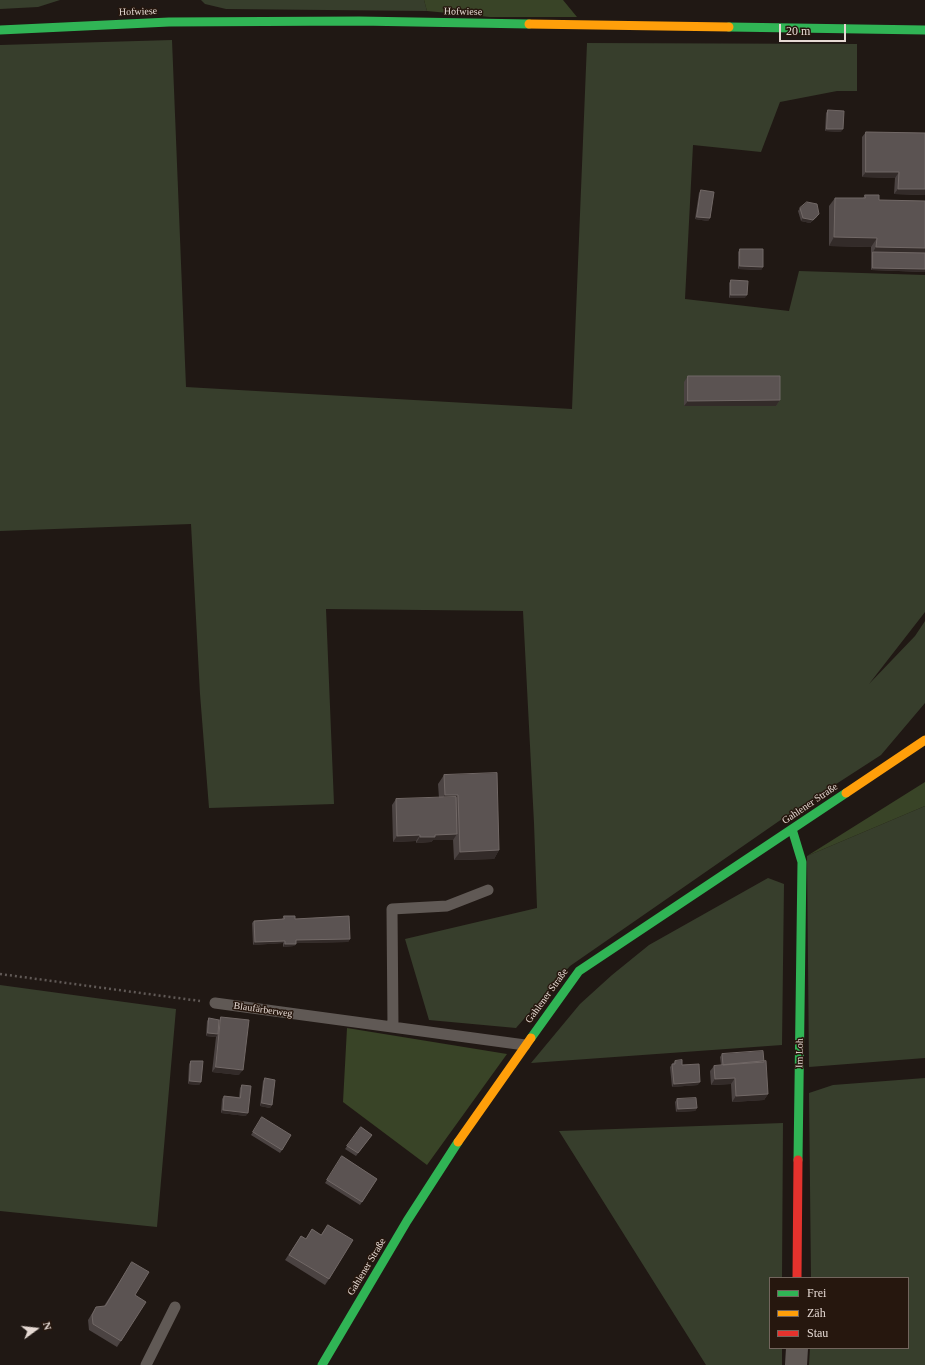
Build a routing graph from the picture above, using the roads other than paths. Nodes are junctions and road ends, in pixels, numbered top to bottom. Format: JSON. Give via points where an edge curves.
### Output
{"nodes":[{"id":1,"x":0,"y":30,"type":"edge"},
{"id":2,"x":925,"y":30,"type":"edge"},
{"id":3,"x":925,"y":740,"type":"edge"},
{"id":4,"x":792,"y":829,"type":"junction"},
{"id":5,"x":488,"y":890,"type":"dead end"},
{"id":6,"x":215,"y":1003,"type":"road end"},
{"id":7,"x":394,"y":1027,"type":"junction"},
{"id":8,"x":525,"y":1045,"type":"junction"},
{"id":9,"x":797,"y":1277,"type":"edge"},
{"id":10,"x":175,"y":1307,"type":"dead end"},
{"id":11,"x":797,"y":1349,"type":"edge"},
{"id":12,"x":146,"y":1365,"type":"edge"},
{"id":13,"x":322,"y":1365,"type":"edge"},
{"id":14,"x":796,"y":1365,"type":"edge"}],
"edges":[{"from":1,"to":2,"type":"street","name":"Hofwiese","via":[[169,22],[359,21]]},
{"from":3,"to":4,"type":"street","name":"Gahlener Straße"},
{"from":4,"to":8,"type":"street","name":"Gahlener Straße","via":[[579,971]]},
{"from":4,"to":9,"type":"street","name":"Im Loh","via":[[802,862]]},
{"from":5,"to":7,"type":"lane","via":[[447,906],[392,909]]},
{"from":6,"to":7,"type":"lane","name":"Blaufärberweg"},
{"from":7,"to":8,"type":"lane","name":"Blaufärberweg"},
{"from":8,"to":13,"type":"street","name":"Gahlener Straße","via":[[407,1222]]},
{"from":10,"to":12,"type":"lane"},
{"from":11,"to":14,"type":"street"}]}
